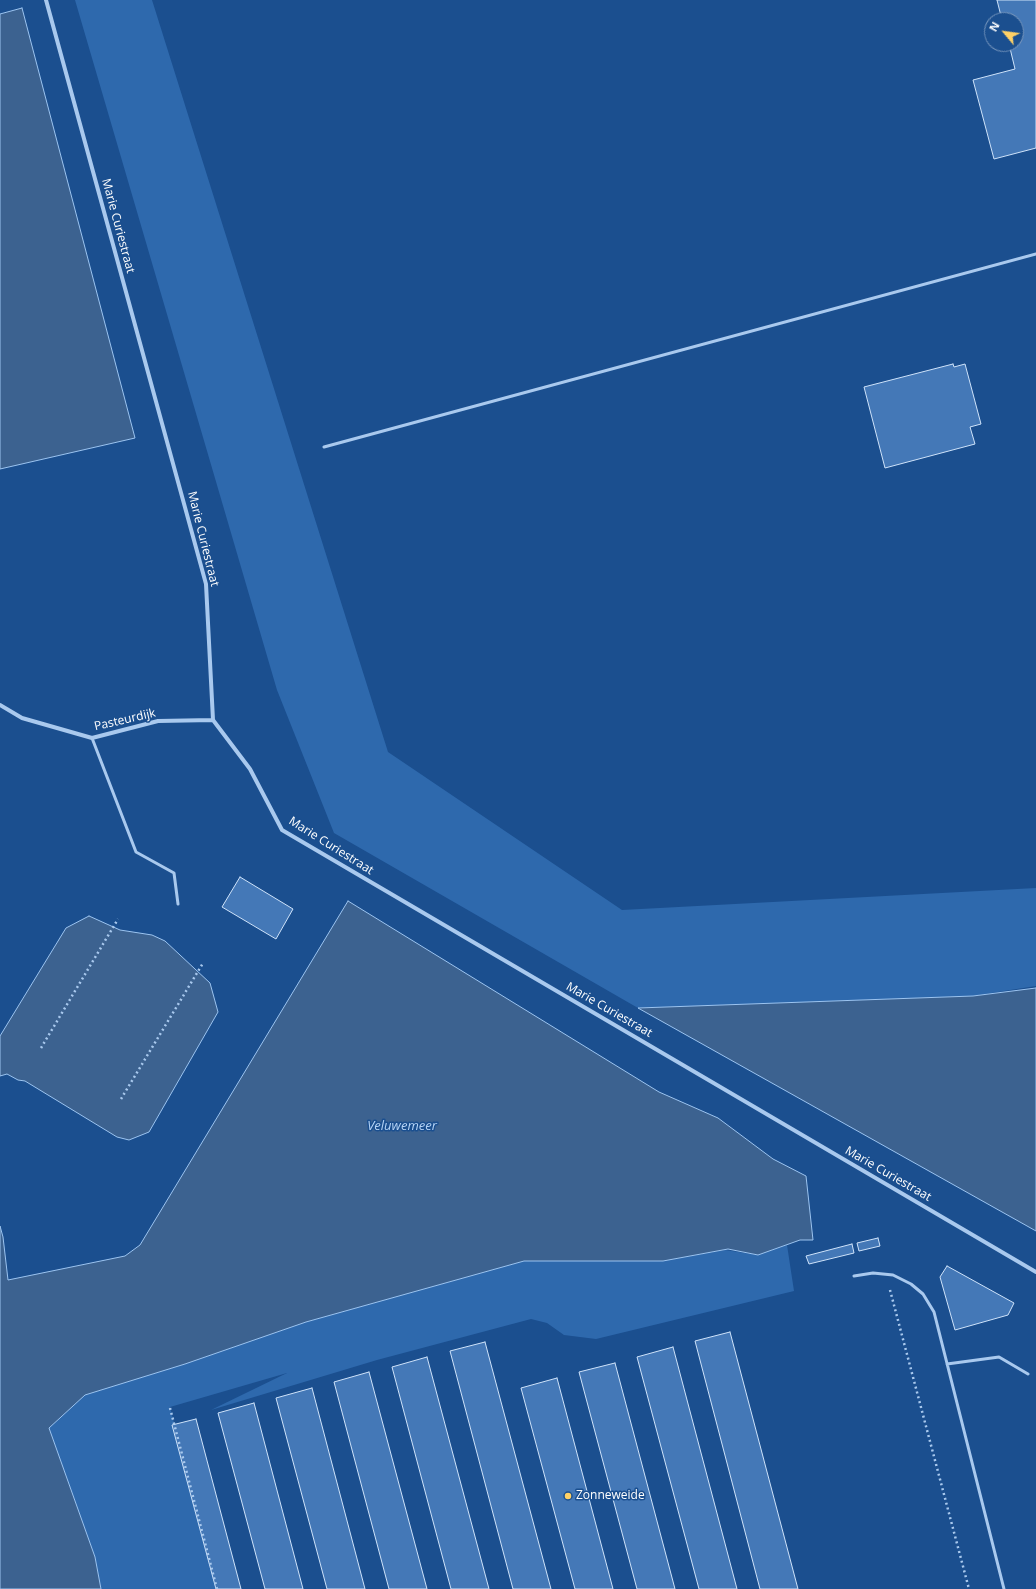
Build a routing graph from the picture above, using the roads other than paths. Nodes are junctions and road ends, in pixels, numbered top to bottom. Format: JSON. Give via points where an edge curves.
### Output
{"nodes":[{"id":1,"x":46,"y":0,"type":"edge"},
{"id":2,"x":1036,"y":254,"type":"edge"},
{"id":3,"x":324,"y":446,"type":"dead end"},
{"id":4,"x":0,"y":705,"type":"edge"},
{"id":5,"x":213,"y":720,"type":"junction"},
{"id":6,"x":92,"y":738,"type":"junction"},
{"id":7,"x":178,"y":904,"type":"dead end"},
{"id":8,"x":1036,"y":1272,"type":"edge"},
{"id":9,"x":854,"y":1276,"type":"dead end"},
{"id":10,"x":947,"y":1364,"type":"junction"},
{"id":11,"x":1028,"y":1374,"type":"dead end"},
{"id":12,"x":1004,"y":1589,"type":"edge"}],
"edges":[{"from":1,"to":5,"type":"street","name":"Marie Curiestraat","via":[[206,584]]},
{"from":2,"to":3,"type":"lane"},
{"from":4,"to":6,"type":"street","name":"Pasteurdijk","via":[[22,718]]},
{"from":5,"to":6,"type":"street","name":"Pasteurdijk","via":[[158,721]]},
{"from":5,"to":8,"type":"street","name":"Marie Curiestraat","via":[[250,769],[282,830]]},
{"from":6,"to":7,"type":"lane","via":[[136,852],[174,873]]},
{"from":9,"to":10,"type":"lane","via":[[892,1274],[912,1284],[923,1294],[934,1312]]},
{"from":10,"to":11,"type":"lane","via":[[999,1357]]},
{"from":10,"to":12,"type":"lane"}]}
